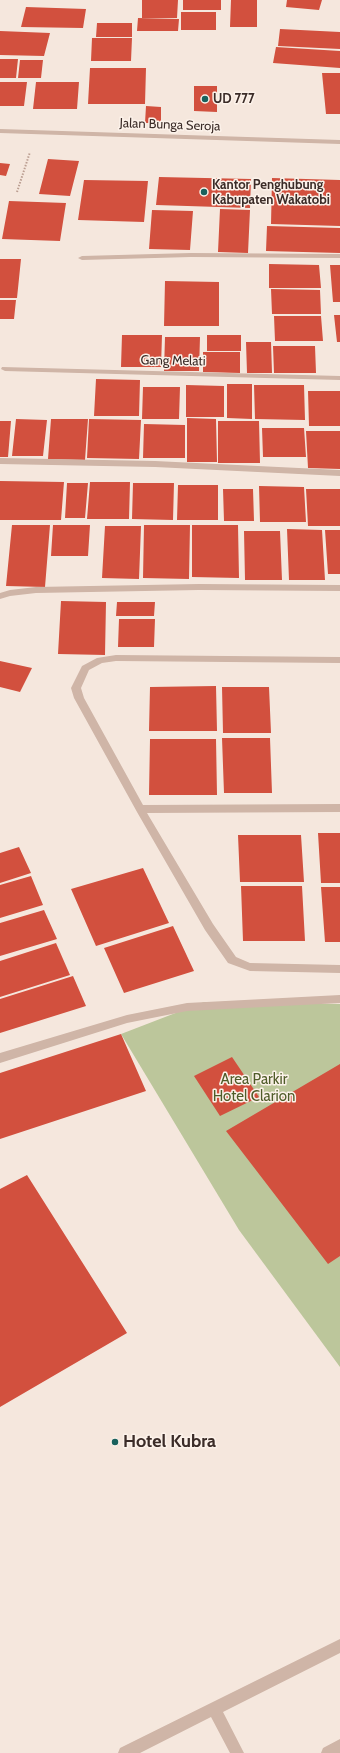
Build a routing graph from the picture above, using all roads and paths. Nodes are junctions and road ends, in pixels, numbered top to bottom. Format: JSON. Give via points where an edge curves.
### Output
{"nodes":[{"id":1,"x":0,"y":131,"type":"edge"},
{"id":2,"x":37,"y":133,"type":"junction"},
{"id":3,"x":340,"y":142,"type":"edge"},
{"id":4,"x":17,"y":192,"type":"dead end"},
{"id":5,"x":340,"y":256,"type":"edge"},
{"id":6,"x":82,"y":258,"type":"dead end"},
{"id":7,"x":5,"y":369,"type":"dead end"},
{"id":8,"x":340,"y":378,"type":"edge"},
{"id":9,"x":0,"y":461,"type":"edge"},
{"id":10,"x":340,"y":473,"type":"edge"},
{"id":11,"x":340,"y":588,"type":"edge"},
{"id":12,"x":0,"y":596,"type":"edge"},
{"id":13,"x":340,"y":660,"type":"edge"},
{"id":14,"x":340,"y":808,"type":"edge"},
{"id":15,"x":140,"y":809,"type":"junction"},
{"id":16,"x":340,"y":969,"type":"edge"},
{"id":17,"x":340,"y":999,"type":"edge"},
{"id":18,"x":0,"y":1058,"type":"edge"},
{"id":19,"x":340,"y":1646,"type":"edge"},
{"id":20,"x":214,"y":1709,"type":"junction"},
{"id":21,"x":340,"y":1746,"type":"edge"},
{"id":22,"x":125,"y":1753,"type":"edge"},
{"id":23,"x":237,"y":1753,"type":"edge"},
{"id":24,"x":328,"y":1753,"type":"edge"}],
"edges":[{"from":1,"to":2,"type":"street","name":"Jalan Bunga Seroja"},
{"from":2,"to":3,"type":"street","name":"Jalan Bunga Seroja"},
{"from":2,"to":4,"type":"path"},
{"from":5,"to":6,"type":"street","via":[[191,255]]},
{"from":7,"to":8,"type":"street","name":"Gang Melati"},
{"from":9,"to":10,"type":"street","via":[[154,464]]},
{"from":11,"to":12,"type":"street","via":[[36,590]]},
{"from":13,"to":15,"type":"street","via":[[116,658],[100,660],[85,668],[76,688],[79,698]]},
{"from":14,"to":15,"type":"street"},
{"from":15,"to":16,"type":"street","via":[[209,927],[232,960],[250,967]]},
{"from":17,"to":18,"type":"street","via":[[187,1006],[127,1019]]},
{"from":19,"to":20,"type":"street"},
{"from":20,"to":22,"type":"street"},
{"from":20,"to":23,"type":"street"},
{"from":21,"to":24,"type":"street"}]}
